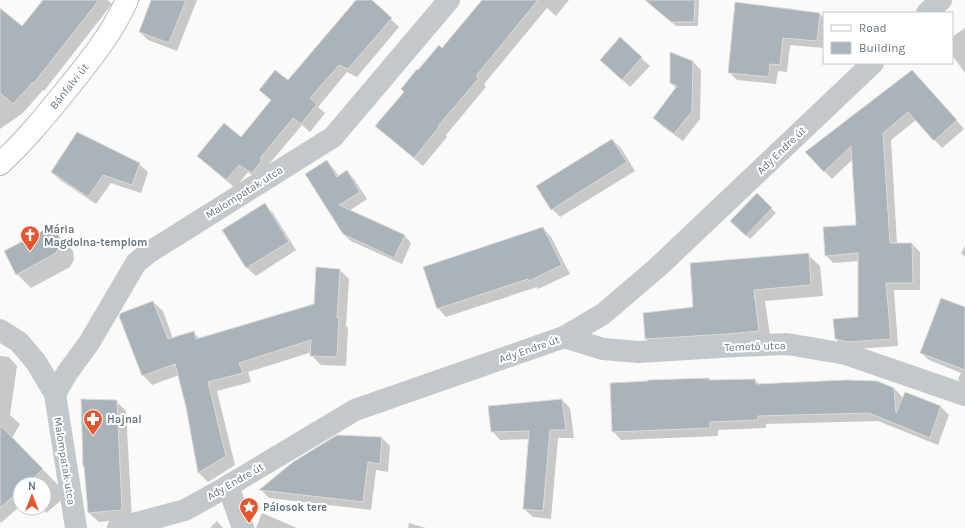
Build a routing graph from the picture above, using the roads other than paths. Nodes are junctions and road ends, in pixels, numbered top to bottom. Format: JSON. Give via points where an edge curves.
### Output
{"nodes":[{"id":1,"x":127,"y":0,"type":"edge"},
{"id":2,"x":449,"y":0,"type":"edge"},
{"id":3,"x":941,"y":0,"type":"edge"},
{"id":4,"x":928,"y":12,"type":"edge"},
{"id":5,"x":872,"y":64,"type":"edge"},
{"id":6,"x":0,"y":164,"type":"edge"},
{"id":7,"x":0,"y":330,"type":"edge"},
{"id":8,"x":564,"y":337,"type":"junction"},
{"id":9,"x":55,"y":394,"type":"junction"},
{"id":10,"x":965,"y":395,"type":"edge"},
{"id":11,"x":228,"y":486,"type":"junction"},
{"id":12,"x":131,"y":526,"type":"edge"},
{"id":13,"x":76,"y":528,"type":"edge"},
{"id":14,"x":243,"y":528,"type":"edge"}],
"edges":[{"from":1,"to":6,"type":"street","name":"Bánfalvi út","via":[[86,66],[39,124]]},
{"from":2,"to":9,"type":"street","name":"Malompatak utca","via":[[333,136],[136,263],[89,343]]},
{"from":3,"to":4,"type":"street"},
{"from":5,"to":8,"type":"street","name":"Ady Endre út","via":[[658,267],[603,314]]},
{"from":7,"to":9,"type":"street","name":"Malompatak utca","via":[[19,342],[36,362]]},
{"from":8,"to":10,"type":"street","name":"Temető utca","via":[[603,349],[639,352],[787,344],[846,354]]},
{"from":8,"to":11,"type":"street","name":"Ady Endre út","via":[[355,410]]},
{"from":9,"to":13,"type":"street","name":"Malompatak utca"},
{"from":11,"to":12,"type":"street","name":"Ady Endre út","via":[[185,510]]},
{"from":11,"to":14,"type":"street"}]}
